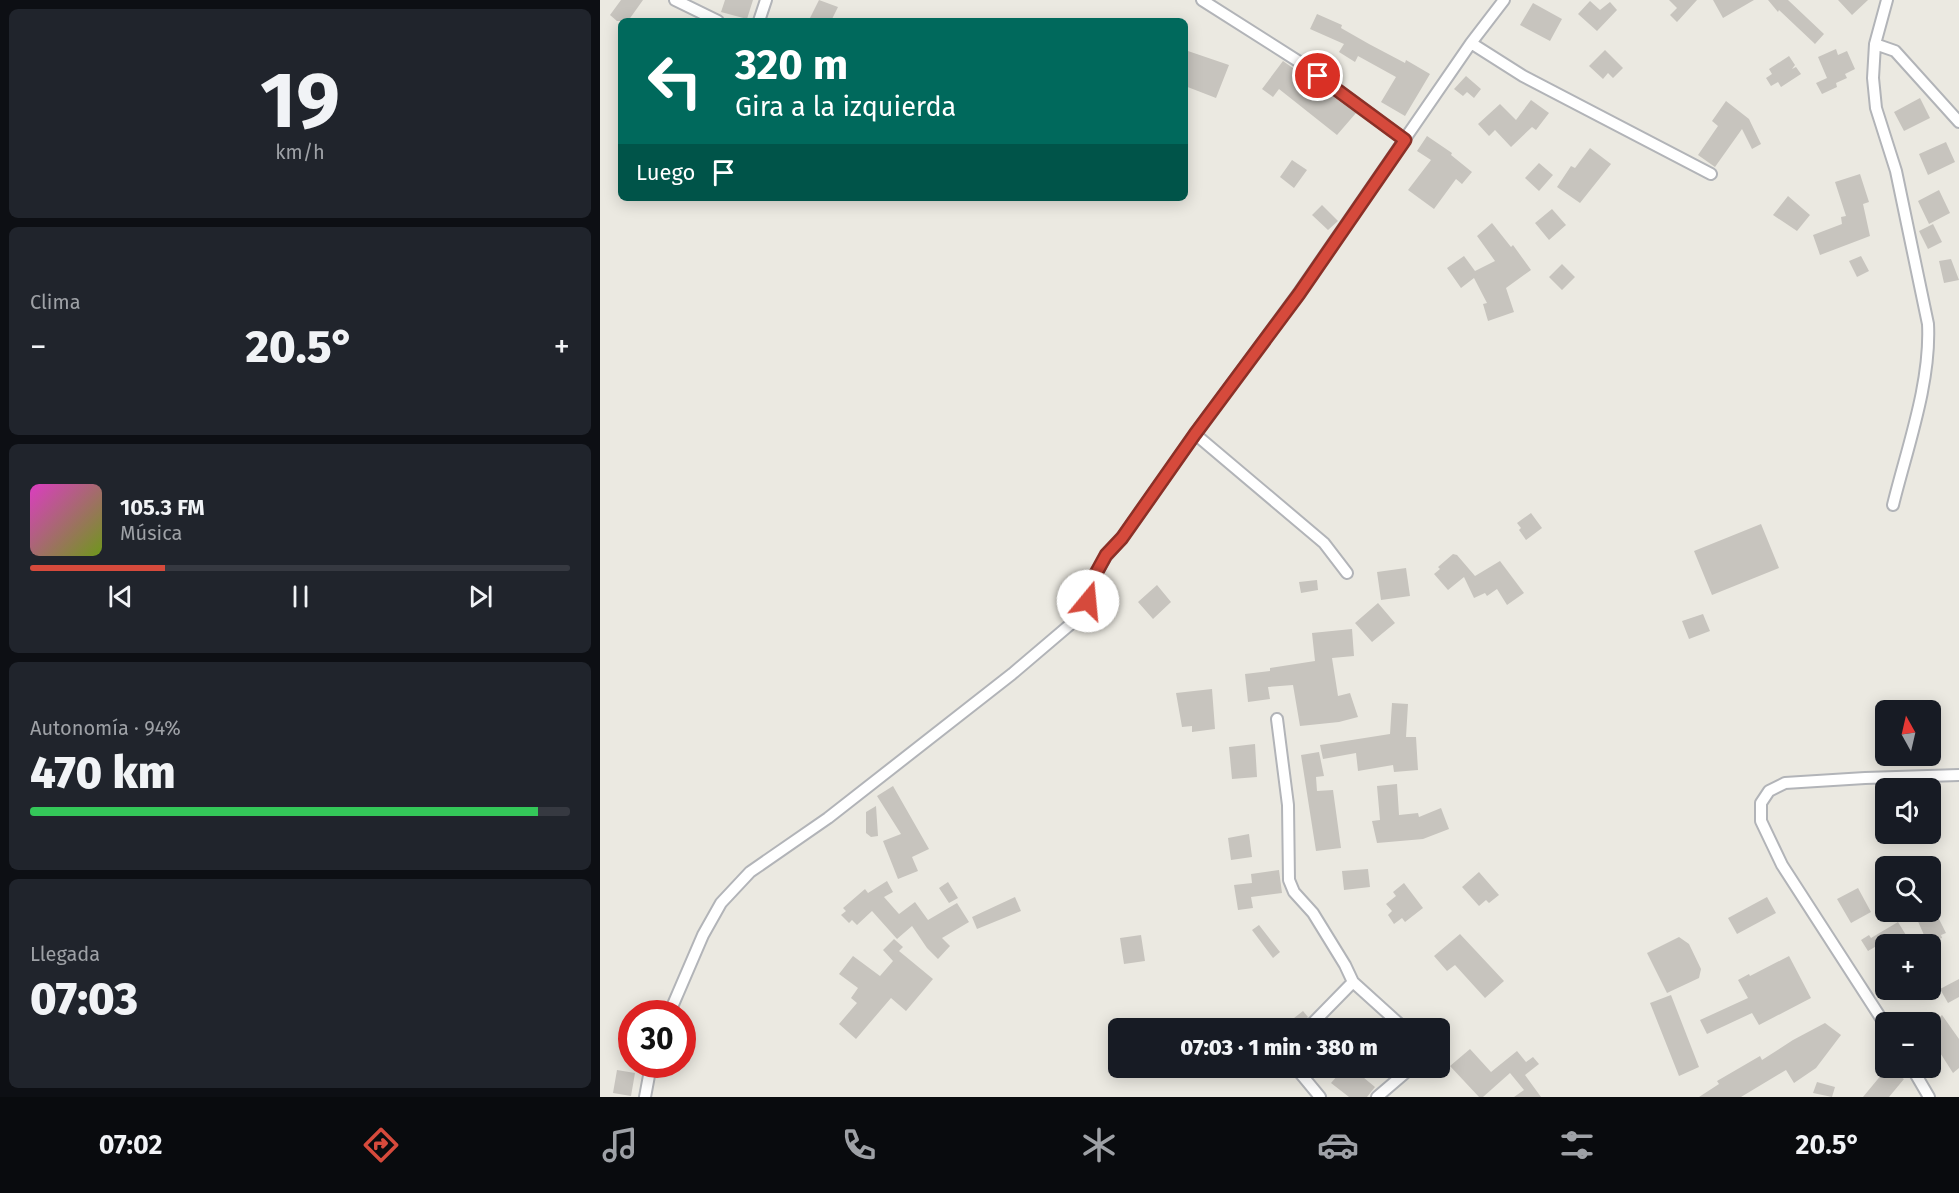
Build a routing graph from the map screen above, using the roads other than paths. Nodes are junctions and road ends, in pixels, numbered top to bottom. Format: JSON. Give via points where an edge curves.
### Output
{"nodes":[{"id":1,"x":675,"y":0,"type":"edge"},
{"id":2,"x":766,"y":0,"type":"edge"},
{"id":3,"x":1202,"y":0,"type":"edge"},
{"id":4,"x":1504,"y":0,"type":"edge"},
{"id":5,"x":1888,"y":0,"type":"edge"},
{"id":6,"x":712,"y":18,"type":"edge"},
{"id":7,"x":760,"y":18,"type":"edge"},
{"id":8,"x":1471,"y":43,"type":"junction"},
{"id":9,"x":1875,"y":44,"type":"junction"},
{"id":10,"x":1959,"y":122,"type":"edge"},
{"id":11,"x":1405,"y":140,"type":"junction"},
{"id":12,"x":1711,"y":174,"type":"dead end"},
{"id":13,"x":1195,"y":434,"type":"junction"},
{"id":14,"x":1893,"y":505,"type":"dead end"},
{"id":15,"x":1347,"y":573,"type":"dead end"},
{"id":16,"x":1277,"y":718,"type":"dead end"},
{"id":17,"x":1959,"y":775,"type":"edge"},
{"id":18,"x":1353,"y":982,"type":"junction"},
{"id":19,"x":675,"y":1000,"type":"edge"},
{"id":20,"x":1877,"y":1012,"type":"edge"},
{"id":21,"x":1318,"y":1018,"type":"edge"},
{"id":22,"x":1394,"y":1018,"type":"edge"},
{"id":23,"x":649,"y":1078,"type":"edge"},
{"id":24,"x":1304,"y":1078,"type":"edge"},
{"id":25,"x":1399,"y":1078,"type":"edge"},
{"id":26,"x":1918,"y":1078,"type":"edge"},
{"id":27,"x":645,"y":1097,"type":"edge"},
{"id":28,"x":1320,"y":1097,"type":"edge"},
{"id":29,"x":1377,"y":1097,"type":"edge"},
{"id":30,"x":1929,"y":1097,"type":"edge"}],
"edges":[{"from":1,"to":6,"type":"street"},
{"from":2,"to":7,"type":"street"},
{"from":3,"to":11,"type":"street","via":[[1301,63]]},
{"from":4,"to":8,"type":"street"},
{"from":5,"to":9,"type":"street"},
{"from":8,"to":11,"type":"street"},
{"from":8,"to":12,"type":"street","via":[[1523,76]]},
{"from":9,"to":10,"type":"street","via":[[1895,51]]},
{"from":9,"to":14,"type":"street","via":[[1876,108],[1896,171],[1929,341],[1923,384]]},
{"from":11,"to":13,"type":"street","via":[[1299,294]]},
{"from":13,"to":15,"type":"street","via":[[1324,543]]},
{"from":13,"to":19,"type":"street","via":[[1106,555],[1079,617],[828,818],[750,872],[721,903]]},
{"from":16,"to":18,"type":"street","via":[[1288,805],[1289,880]]},
{"from":17,"to":20,"type":"street","via":[[1785,783],[1769,791],[1761,802],[1761,821],[1782,865]]},
{"from":18,"to":21,"type":"street"},
{"from":18,"to":22,"type":"street"},
{"from":23,"to":27,"type":"street"},
{"from":24,"to":28,"type":"street"},
{"from":25,"to":29,"type":"street"},
{"from":26,"to":30,"type":"street"}]}
